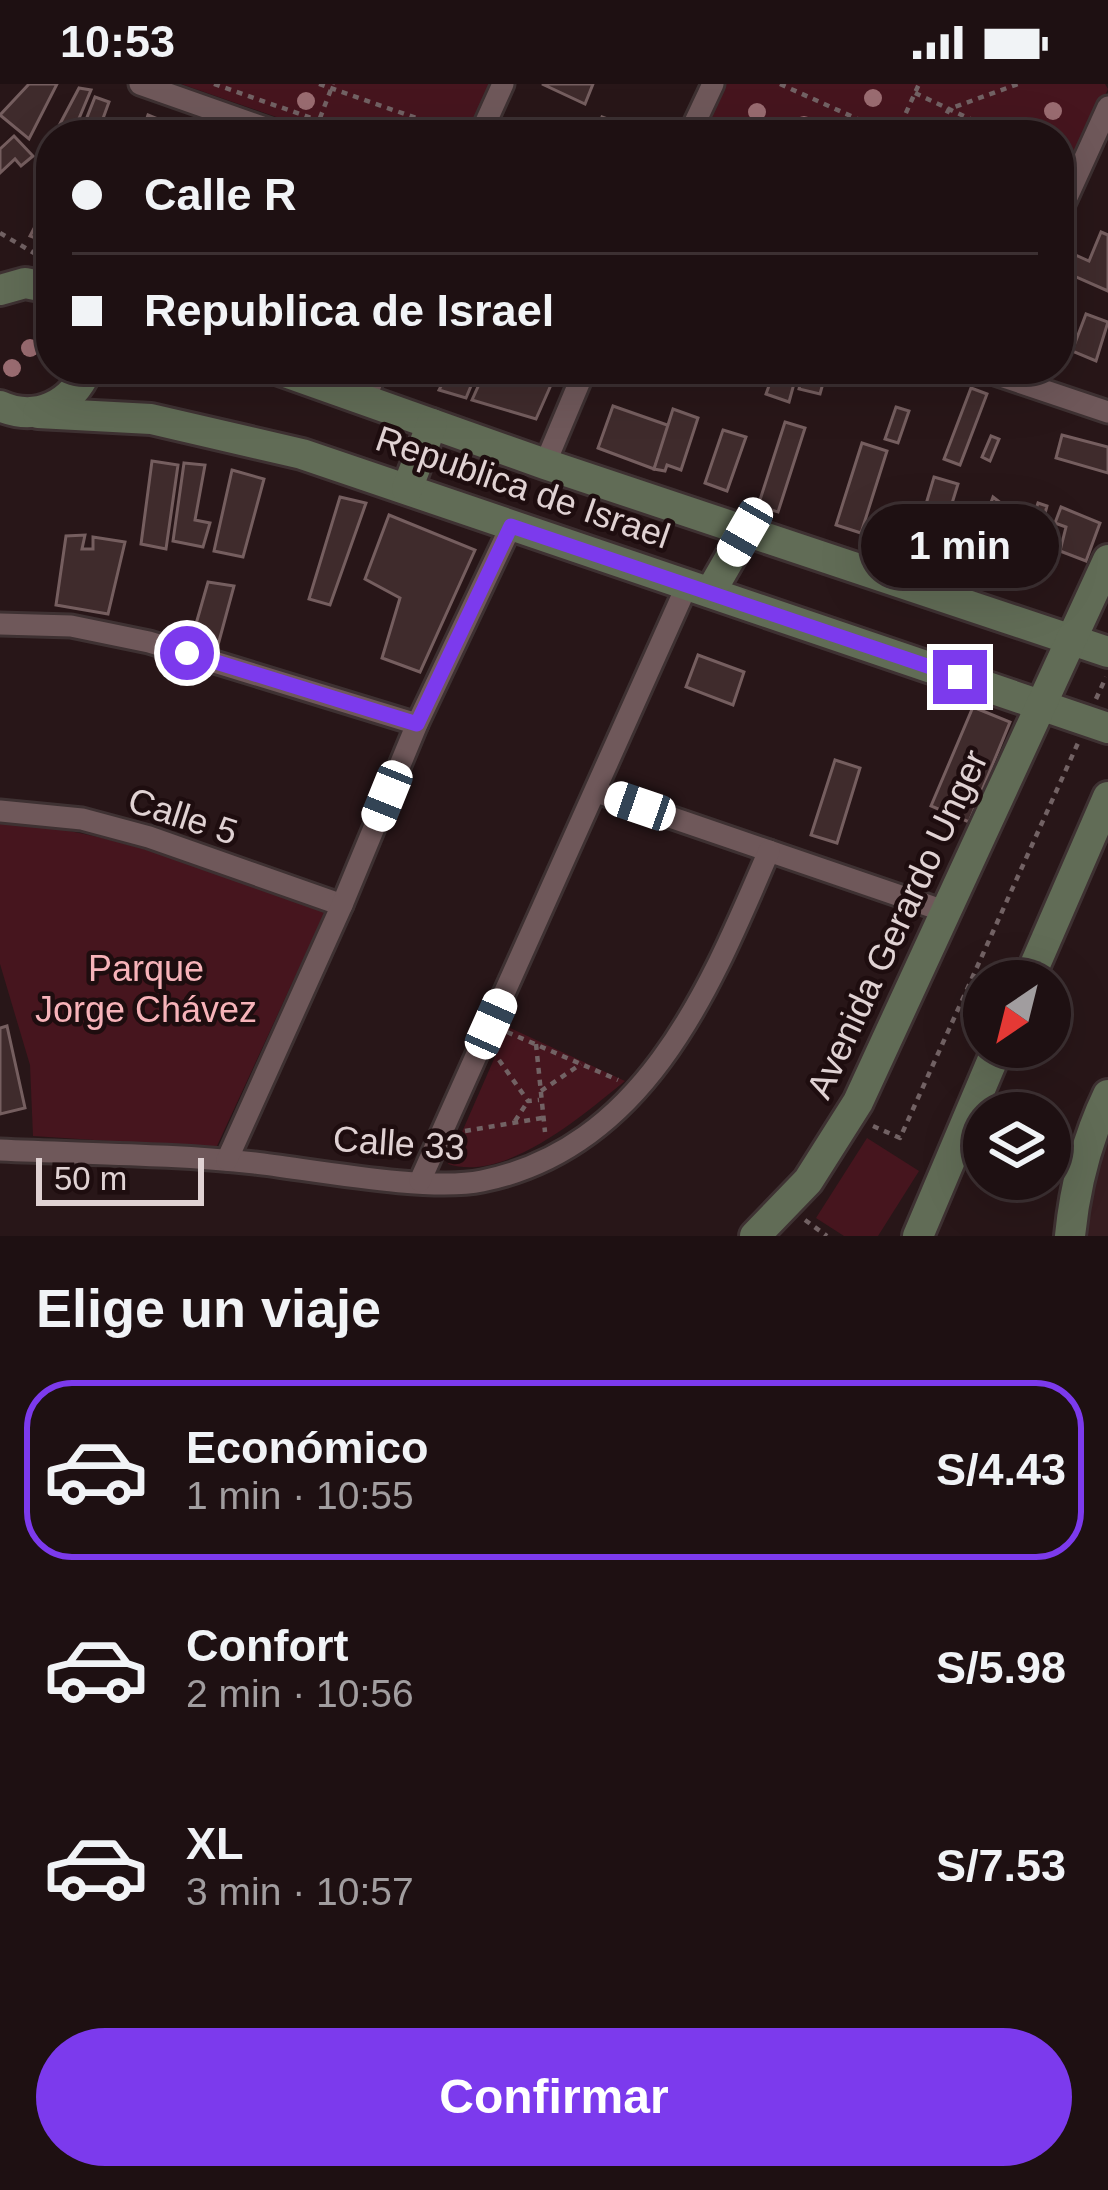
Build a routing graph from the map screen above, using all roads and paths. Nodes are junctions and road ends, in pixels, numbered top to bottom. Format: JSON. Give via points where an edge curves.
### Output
{"nodes":[{"id":1,"x":140,"y":84,"type":"edge"},
{"id":2,"x":214,"y":84,"type":"edge"},
{"id":3,"x":319,"y":84,"type":"edge"},
{"id":4,"x":503,"y":84,"type":"edge"},
{"id":5,"x":712,"y":84,"type":"edge"},
{"id":6,"x":780,"y":84,"type":"edge"},
{"id":7,"x":919,"y":84,"type":"edge"},
{"id":8,"x":1018,"y":84,"type":"edge"},
{"id":9,"x":332,"y":86,"type":"edge"},
{"id":10,"x":915,"y":93,"type":"junction"},
{"id":11,"x":1108,"y":106,"type":"edge"},
{"id":12,"x":949,"y":109,"type":"junction"},
{"id":13,"x":242,"y":120,"type":"edge"},
{"id":14,"x":317,"y":120,"type":"edge"},
{"id":15,"x":320,"y":120,"type":"edge"},
{"id":16,"x":424,"y":120,"type":"edge"},
{"id":17,"x":487,"y":120,"type":"edge"},
{"id":18,"x":695,"y":120,"type":"edge"},
{"id":19,"x":860,"y":120,"type":"edge"},
{"id":20,"x":902,"y":120,"type":"edge"},
{"id":21,"x":944,"y":120,"type":"edge"},
{"id":22,"x":972,"y":120,"type":"edge"},
{"id":23,"x":1074,"y":182,"type":"edge"},
{"id":24,"x":0,"y":233,"type":"edge"},
{"id":25,"x":36,"y":253,"type":"edge"},
{"id":26,"x":78,"y":384,"type":"edge"},
{"id":27,"x":322,"y":384,"type":"edge"},
{"id":28,"x":371,"y":384,"type":"edge"},
{"id":29,"x":579,"y":384,"type":"edge"},
{"id":30,"x":1027,"y":384,"type":"edge"},
{"id":31,"x":365,"y":399,"type":"junction"},
{"id":32,"x":2,"y":408,"type":"edge"},
{"id":33,"x":1108,"y":412,"type":"edge"},
{"id":34,"x":38,"y":413,"type":"junction"},
{"id":35,"x":432,"y":424,"type":"junction"},
{"id":36,"x":545,"y":464,"type":"junction"},
{"id":37,"x":407,"y":489,"type":"junction"},
{"id":38,"x":511,"y":526,"type":"junction"},
{"id":39,"x":745,"y":532,"type":"junction"},
{"id":40,"x":1108,"y":560,"type":"edge"},
{"id":41,"x":699,"y":587,"type":"junction"},
{"id":42,"x":0,"y":624,"type":"edge"},
{"id":43,"x":1072,"y":641,"type":"junction"},
{"id":44,"x":1108,"y":652,"type":"edge"},
{"id":45,"x":1108,"y":671,"type":"edge"},
{"id":46,"x":1043,"y":706,"type":"junction"},
{"id":47,"x":417,"y":724,"type":"junction"},
{"id":48,"x":1098,"y":724,"type":"edge"},
{"id":49,"x":597,"y":791,"type":"junction"},
{"id":50,"x":1108,"y":797,"type":"edge"},
{"id":51,"x":0,"y":811,"type":"edge"},
{"id":52,"x":770,"y":851,"type":"junction"},
{"id":53,"x":342,"y":905,"type":"junction"},
{"id":54,"x":947,"y":912,"type":"junction"},
{"id":55,"x":1037,"y":960,"type":"edge"},
{"id":56,"x":509,"y":1032,"type":"dead end"},
{"id":57,"x":536,"y":1044,"type":"junction"},
{"id":58,"x":497,"y":1058,"type":"dead end"},
{"id":59,"x":581,"y":1064,"type":"junction"},
{"id":60,"x":989,"y":1068,"type":"edge"},
{"id":61,"x":621,"y":1082,"type":"dead end"},
{"id":62,"x":541,"y":1091,"type":"junction"},
{"id":63,"x":1108,"y":1096,"type":"edge"},
{"id":64,"x":538,"y":1100,"type":"junction"},
{"id":65,"x":528,"y":1101,"type":"junction"},
{"id":66,"x":542,"y":1118,"type":"junction"},
{"id":67,"x":866,"y":1123,"type":"dead end"},
{"id":68,"x":513,"y":1124,"type":"junction"},
{"id":69,"x":464,"y":1131,"type":"dead end"},
{"id":70,"x":546,"y":1138,"type":"dead end"},
{"id":71,"x":0,"y":1150,"type":"edge"},
{"id":72,"x":227,"y":1160,"type":"junction"},
{"id":73,"x":420,"y":1181,"type":"junction"},
{"id":74,"x":755,"y":1236,"type":"edge"},
{"id":75,"x":918,"y":1236,"type":"edge"},
{"id":76,"x":1070,"y":1236,"type":"edge"}],
"edges":[{"from":1,"to":13,"type":"street"},
{"from":2,"to":14,"type":"path"},
{"from":3,"to":9,"type":"path"},
{"from":4,"to":17,"type":"street"},
{"from":5,"to":18,"type":"street"},
{"from":6,"to":19,"type":"path"},
{"from":7,"to":10,"type":"path"},
{"from":8,"to":12,"type":"path"},
{"from":9,"to":15,"type":"path"},
{"from":9,"to":16,"type":"path"},
{"from":10,"to":12,"type":"path"},
{"from":10,"to":20,"type":"path"},
{"from":11,"to":23,"type":"street"},
{"from":12,"to":21,"type":"path"},
{"from":12,"to":22,"type":"path"},
{"from":24,"to":25,"type":"path"},
{"from":26,"to":34,"type":"street"},
{"from":27,"to":31,"type":"street","name":"Republica de Israel"},
{"from":28,"to":31,"type":"street"},
{"from":29,"to":36,"type":"street"},
{"from":30,"to":33,"type":"street"},
{"from":31,"to":35,"type":"street","name":"Republica de Israel"},
{"from":32,"to":34,"type":"street","name":"Republica de Israel"},
{"from":34,"to":37,"type":"street","name":"Republica de Israel","via":[[195,427]]},
{"from":35,"to":36,"type":"street","name":"Republica de Israel"},
{"from":35,"to":37,"type":"street"},
{"from":36,"to":39,"type":"street","name":"Republica de Israel"},
{"from":37,"to":38,"type":"street","name":"Republica de Israel"},
{"from":38,"to":41,"type":"street","name":"Republica de Israel"},
{"from":38,"to":47,"type":"street"},
{"from":39,"to":41,"type":"street"},
{"from":39,"to":43,"type":"street","name":"Republica de Israel"},
{"from":40,"to":43,"type":"street","name":"Avenida Gerardo Unger"},
{"from":41,"to":46,"type":"street","name":"Republica de Israel"},
{"from":41,"to":49,"type":"street"},
{"from":42,"to":47,"type":"street","via":[[71,626],[148,642]]},
{"from":43,"to":44,"type":"street","name":"Republica de Israel"},
{"from":43,"to":46,"type":"street","name":"Avenida Gerardo Unger"},
{"from":45,"to":48,"type":"path"},
{"from":46,"to":48,"type":"street","name":"Republica de Israel"},
{"from":46,"to":54,"type":"street","name":"Avenida Gerardo Unger"},
{"from":47,"to":53,"type":"street"},
{"from":48,"to":67,"type":"path","via":[[900,1138]]},
{"from":49,"to":52,"type":"street"},
{"from":49,"to":73,"type":"street"},
{"from":50,"to":55,"type":"street"},
{"from":51,"to":53,"type":"street","name":"Calle 5","via":[[82,819],[149,837]]},
{"from":52,"to":54,"type":"street"},
{"from":52,"to":73,"type":"street","name":"Calle 33","via":[[682,1036],[638,1090],[540,1162],[480,1181]]},
{"from":53,"to":72,"type":"street"},
{"from":54,"to":74,"type":"street","name":"Avenida Gerardo Unger","via":[[834,1145]]},
{"from":56,"to":57,"type":"path"},
{"from":57,"to":59,"type":"path"},
{"from":57,"to":62,"type":"path"},
{"from":58,"to":65,"type":"path"},
{"from":59,"to":61,"type":"path"},
{"from":59,"to":62,"type":"path"},
{"from":60,"to":75,"type":"street"},
{"from":62,"to":64,"type":"path"},
{"from":63,"to":76,"type":"street","via":[[1075,1185]]},
{"from":64,"to":65,"type":"path"},
{"from":64,"to":66,"type":"path"},
{"from":65,"to":68,"type":"path"},
{"from":66,"to":68,"type":"path"},
{"from":66,"to":70,"type":"path"},
{"from":68,"to":69,"type":"path"},
{"from":71,"to":72,"type":"street","name":"Calle 33"},
{"from":72,"to":73,"type":"street","name":"Calle 33"}]}
